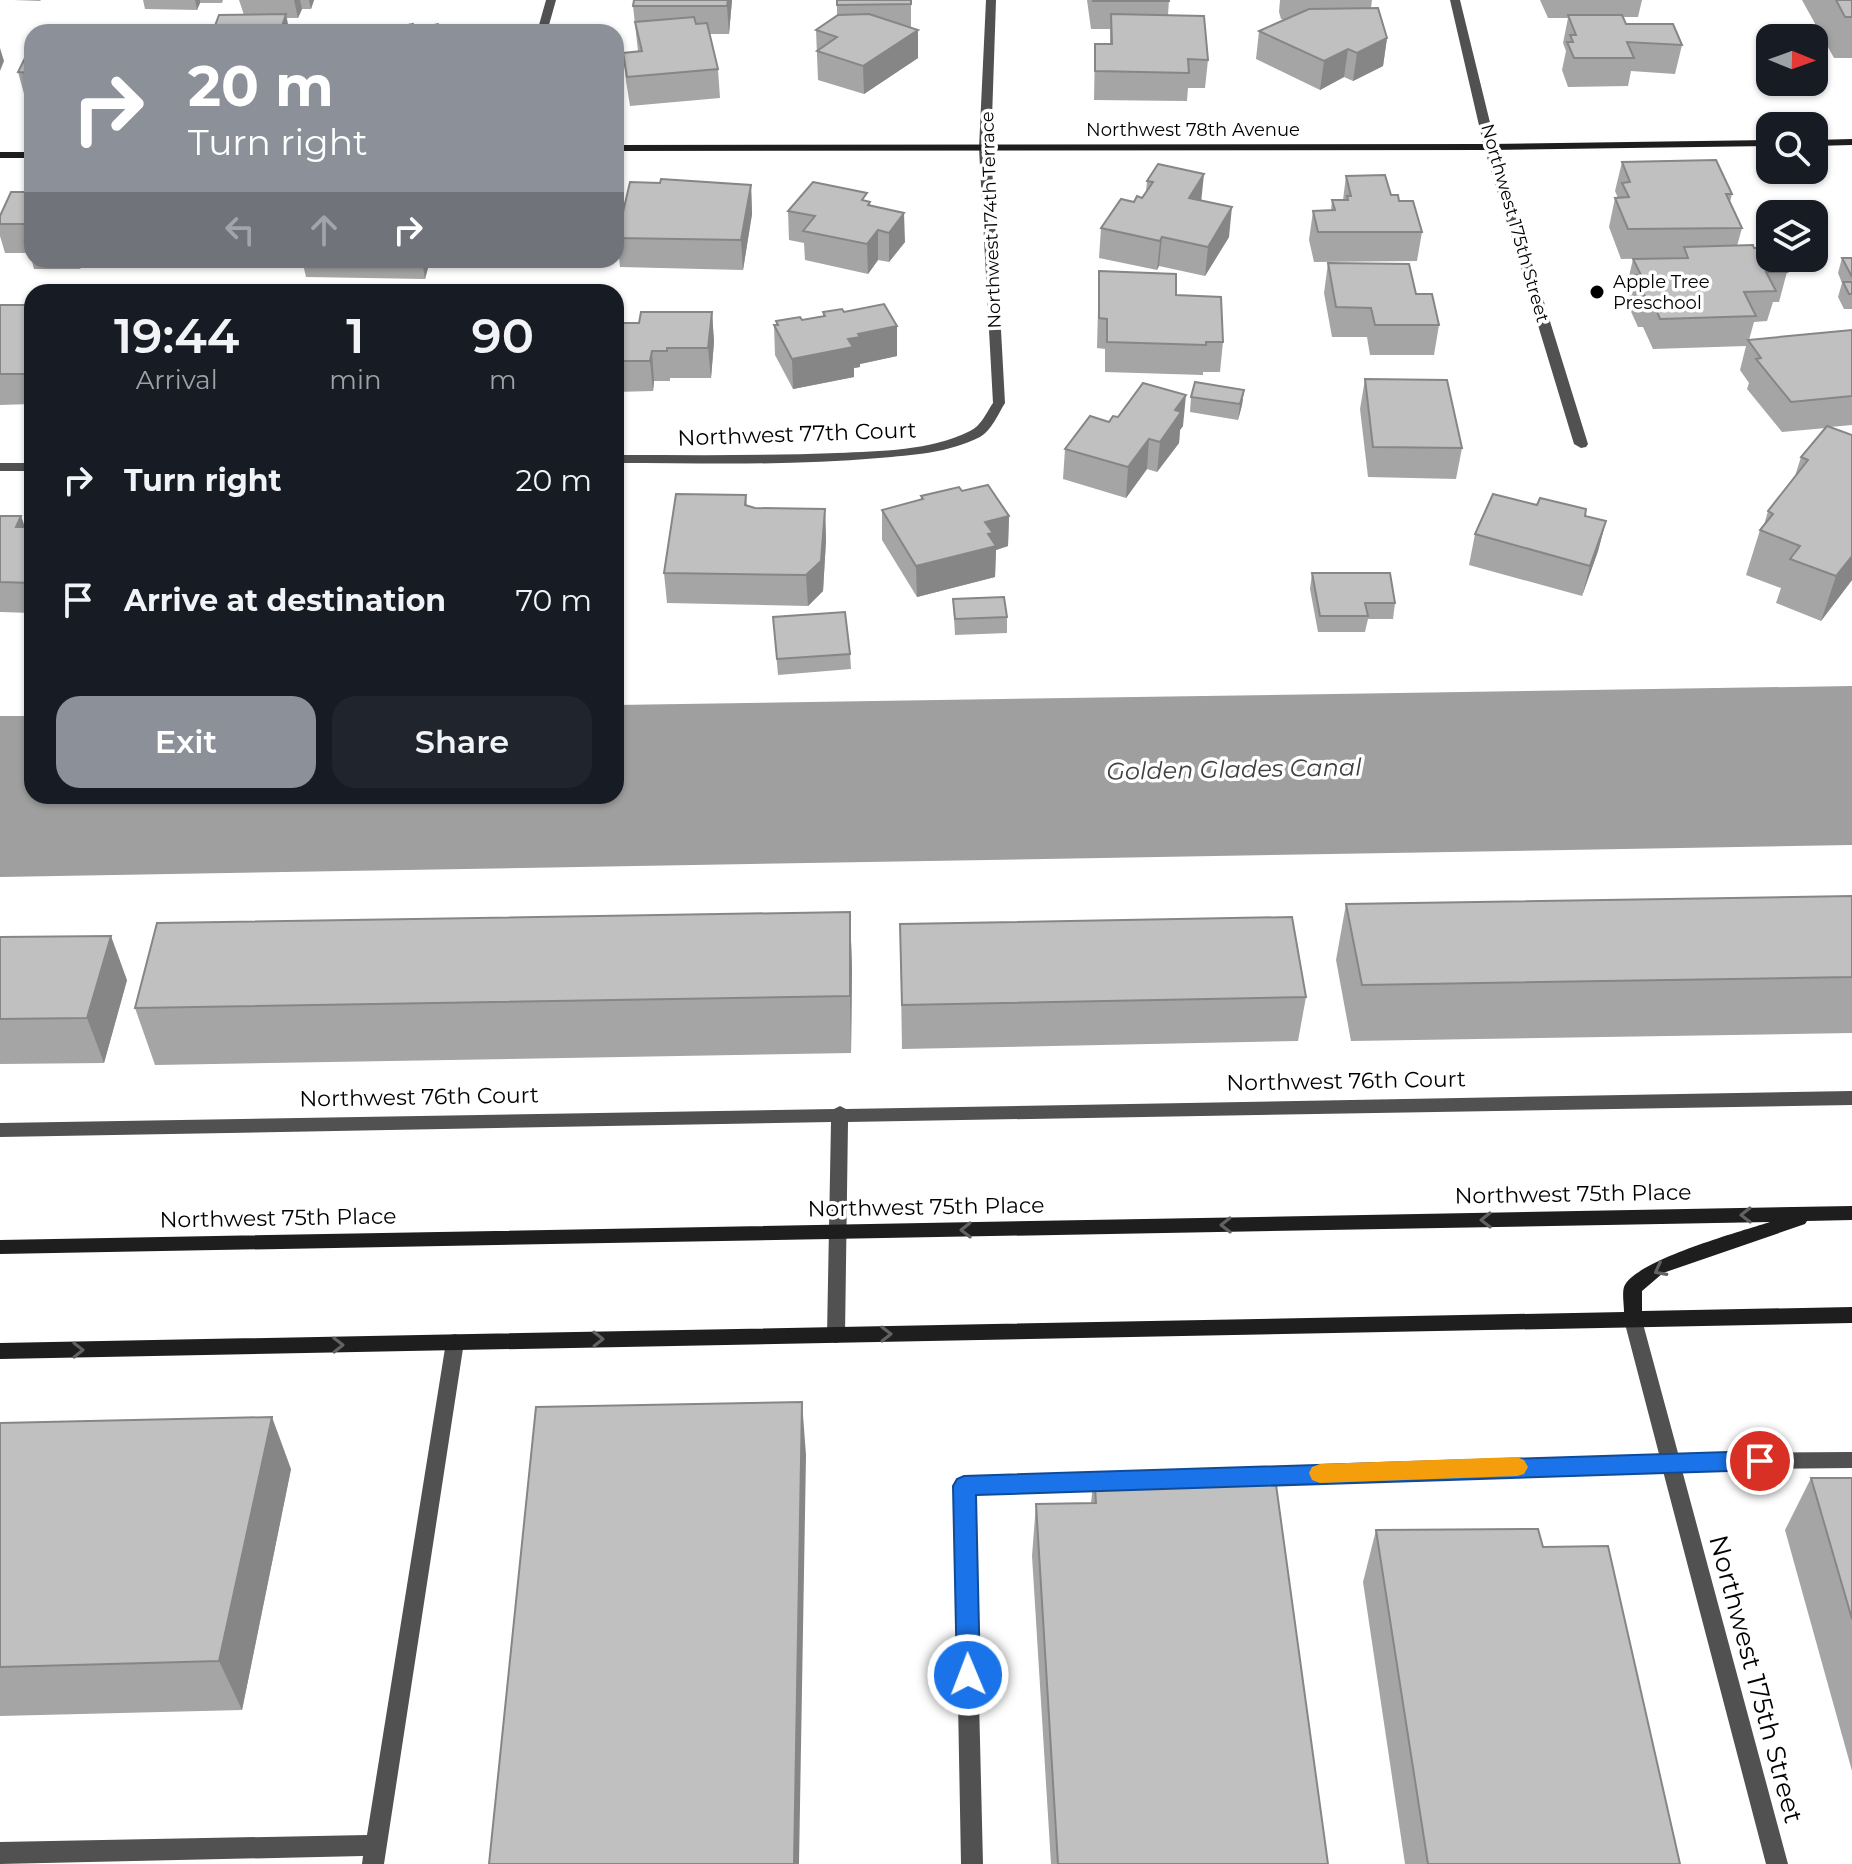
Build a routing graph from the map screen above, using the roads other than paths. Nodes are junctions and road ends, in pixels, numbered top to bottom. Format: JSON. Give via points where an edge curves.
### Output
{"nodes":[{"id":1,"x":551,"y":0,"type":"edge"},
{"id":2,"x":991,"y":0,"type":"edge"},
{"id":3,"x":1455,"y":0,"type":"edge"},
{"id":4,"x":544,"y":24,"type":"edge"},
{"id":5,"x":1852,"y":142,"type":"edge"},
{"id":6,"x":1756,"y":143,"type":"edge"},
{"id":7,"x":1828,"y":143,"type":"edge"},
{"id":8,"x":1490,"y":147,"type":"junction"},
{"id":9,"x":624,"y":148,"type":"edge"},
{"id":10,"x":985,"y":148,"type":"junction"},
{"id":11,"x":0,"y":155,"type":"edge"},
{"id":12,"x":24,"y":155,"type":"edge"},
{"id":13,"x":977,"y":433,"type":"joint"},
{"id":14,"x":1581,"y":444,"type":"dead end"},
{"id":15,"x":624,"y":459,"type":"edge"},
{"id":16,"x":0,"y":467,"type":"edge"},
{"id":17,"x":24,"y":467,"type":"edge"},
{"id":18,"x":1852,"y":1098,"type":"edge"},
{"id":19,"x":840,"y":1113,"type":"junction"},
{"id":20,"x":0,"y":1130,"type":"edge"},
{"id":21,"x":1852,"y":1213,"type":"edge"},
{"id":22,"x":1812,"y":1214,"type":"junction"},
{"id":23,"x":838,"y":1232,"type":"junction"},
{"id":24,"x":0,"y":1247,"type":"edge"},
{"id":25,"x":1852,"y":1315,"type":"edge"},
{"id":26,"x":1633,"y":1320,"type":"junction"},
{"id":27,"x":836,"y":1335,"type":"junction"},
{"id":28,"x":455,"y":1342,"type":"junction"},
{"id":29,"x":0,"y":1351,"type":"edge"},
{"id":30,"x":1852,"y":1460,"type":"edge"},
{"id":31,"x":1668,"y":1462,"type":"junction"},
{"id":32,"x":1230,"y":1477,"type":"edge"},
{"id":33,"x":1136,"y":1480,"type":"edge"},
{"id":34,"x":0,"y":1853,"type":"edge"},
{"id":35,"x":374,"y":1854,"type":"edge"},
{"id":36,"x":164,"y":1857,"type":"edge"},
{"id":37,"x":972,"y":1864,"type":"edge"},
{"id":38,"x":1777,"y":1864,"type":"edge"}],
"edges":[{"from":1,"to":4,"type":"street"},
{"from":2,"to":10,"type":"street","name":"Northwest 174th Terrace"},
{"from":3,"to":8,"type":"street","name":"Northwest 175th Street"},
{"from":5,"to":7,"type":"street"},
{"from":6,"to":8,"type":"street","name":"Northwest 78th Avenue"},
{"from":8,"to":10,"type":"street","name":"Northwest 78th Avenue"},
{"from":8,"to":14,"type":"street","name":"Northwest 175th Street"},
{"from":9,"to":10,"type":"street","name":"Northwest 78th Avenue"},
{"from":10,"to":13,"type":"street","name":"Northwest 174th Terrace","via":[[999,403]]},
{"from":11,"to":12,"type":"street"},
{"from":13,"to":15,"type":"street","name":"Northwest 77th Court","via":[[936,448],[853,456]]},
{"from":16,"to":17,"type":"street"},
{"from":18,"to":19,"type":"street","name":"Northwest 76th Court"},
{"from":19,"to":20,"type":"street","name":"Northwest 76th Court"},
{"from":19,"to":23,"type":"street"},
{"from":21,"to":22,"type":"street","name":"Northwest 75th Place"},
{"from":22,"to":23,"type":"street","name":"Northwest 75th Place","one_way":true},
{"from":22,"to":26,"type":"street","one_way":true,"via":[[1657,1268],[1633,1288]]},
{"from":23,"to":24,"type":"street","name":"Northwest 75th Place"},
{"from":23,"to":27,"type":"street"},
{"from":25,"to":26,"type":"street"},
{"from":27,"to":26,"type":"street","one_way":true},
{"from":26,"to":31,"type":"street","name":"Northwest 175th Street"},
{"from":28,"to":27,"type":"street","one_way":true},
{"from":29,"to":28,"type":"street","one_way":true},
{"from":28,"to":35,"type":"street"},
{"from":30,"to":31,"type":"street"},
{"from":31,"to":32,"type":"street"},
{"from":31,"to":38,"type":"street","name":"Northwest 175th Street"},
{"from":33,"to":37,"type":"street","via":[[964,1486]]},
{"from":34,"to":36,"type":"street"},
{"from":35,"to":36,"type":"street"}]}
